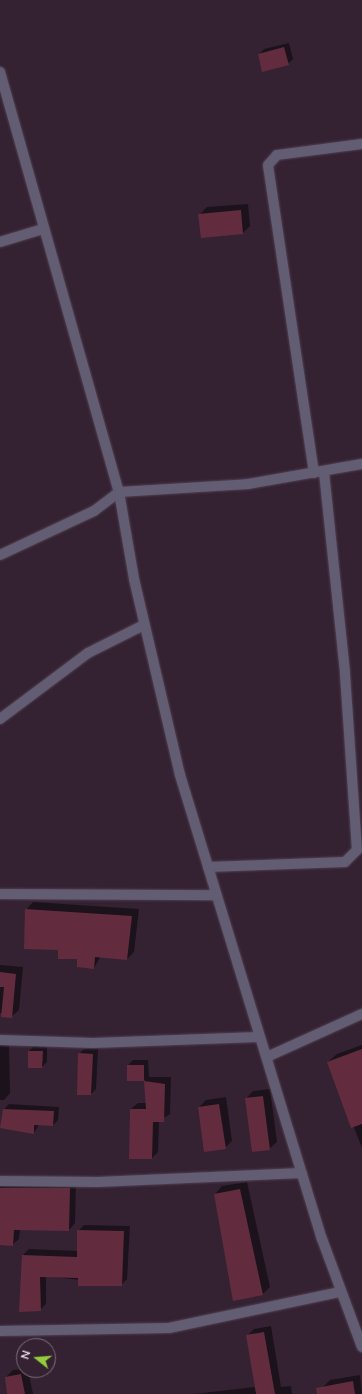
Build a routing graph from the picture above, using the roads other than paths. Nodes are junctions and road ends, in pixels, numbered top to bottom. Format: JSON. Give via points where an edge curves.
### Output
{"nodes":[{"id":1,"x":0,"y":72,"type":"edge"},
{"id":2,"x":2,"y":93,"type":"edge"},
{"id":3,"x":362,"y":144,"type":"edge"},
{"id":4,"x":43,"y":229,"type":"junction"},
{"id":5,"x":0,"y":242,"type":"edge"},
{"id":6,"x":362,"y":464,"type":"edge"},
{"id":7,"x":319,"y":472,"type":"junction"},
{"id":8,"x":119,"y":492,"type":"junction"},
{"id":9,"x":0,"y":555,"type":"edge"},
{"id":10,"x":144,"y":625,"type":"junction"},
{"id":11,"x":0,"y":719,"type":"edge"},
{"id":12,"x":208,"y":867,"type":"junction"},
{"id":13,"x":0,"y":894,"type":"edge"},
{"id":14,"x":216,"y":895,"type":"junction"},
{"id":15,"x":362,"y":1014,"type":"edge"},
{"id":16,"x":259,"y":1037,"type":"junction"},
{"id":17,"x":0,"y":1040,"type":"edge"},
{"id":18,"x":267,"y":1057,"type":"junction"},
{"id":19,"x":302,"y":1173,"type":"junction"},
{"id":20,"x":0,"y":1181,"type":"edge"},
{"id":21,"x":340,"y":1292,"type":"junction"},
{"id":22,"x":0,"y":1331,"type":"edge"},
{"id":23,"x":362,"y":1347,"type":"edge"}],
"edges":[{"from":1,"to":2,"type":"street"},
{"from":2,"to":4,"type":"street"},
{"from":3,"to":7,"type":"street","via":[[277,155],[268,165]]},
{"from":4,"to":5,"type":"street"},
{"from":4,"to":8,"type":"street"},
{"from":6,"to":7,"type":"street"},
{"from":7,"to":8,"type":"street","via":[[248,484]]},
{"from":7,"to":12,"type":"street","via":[[345,672],[357,850],[345,862]]},
{"from":8,"to":9,"type":"street","via":[[94,512]]},
{"from":8,"to":10,"type":"street"},
{"from":10,"to":11,"type":"street","via":[[88,652]]},
{"from":10,"to":12,"type":"street","via":[[180,775]]},
{"from":12,"to":14,"type":"street"},
{"from":13,"to":14,"type":"street"},
{"from":14,"to":16,"type":"street"},
{"from":15,"to":18,"type":"street"},
{"from":16,"to":17,"type":"street","via":[[93,1043]]},
{"from":16,"to":18,"type":"street"},
{"from":18,"to":19,"type":"street"},
{"from":19,"to":20,"type":"street","via":[[98,1182]]},
{"from":19,"to":21,"type":"street"},
{"from":21,"to":22,"type":"street","via":[[169,1328]]},
{"from":21,"to":23,"type":"street"}]}
